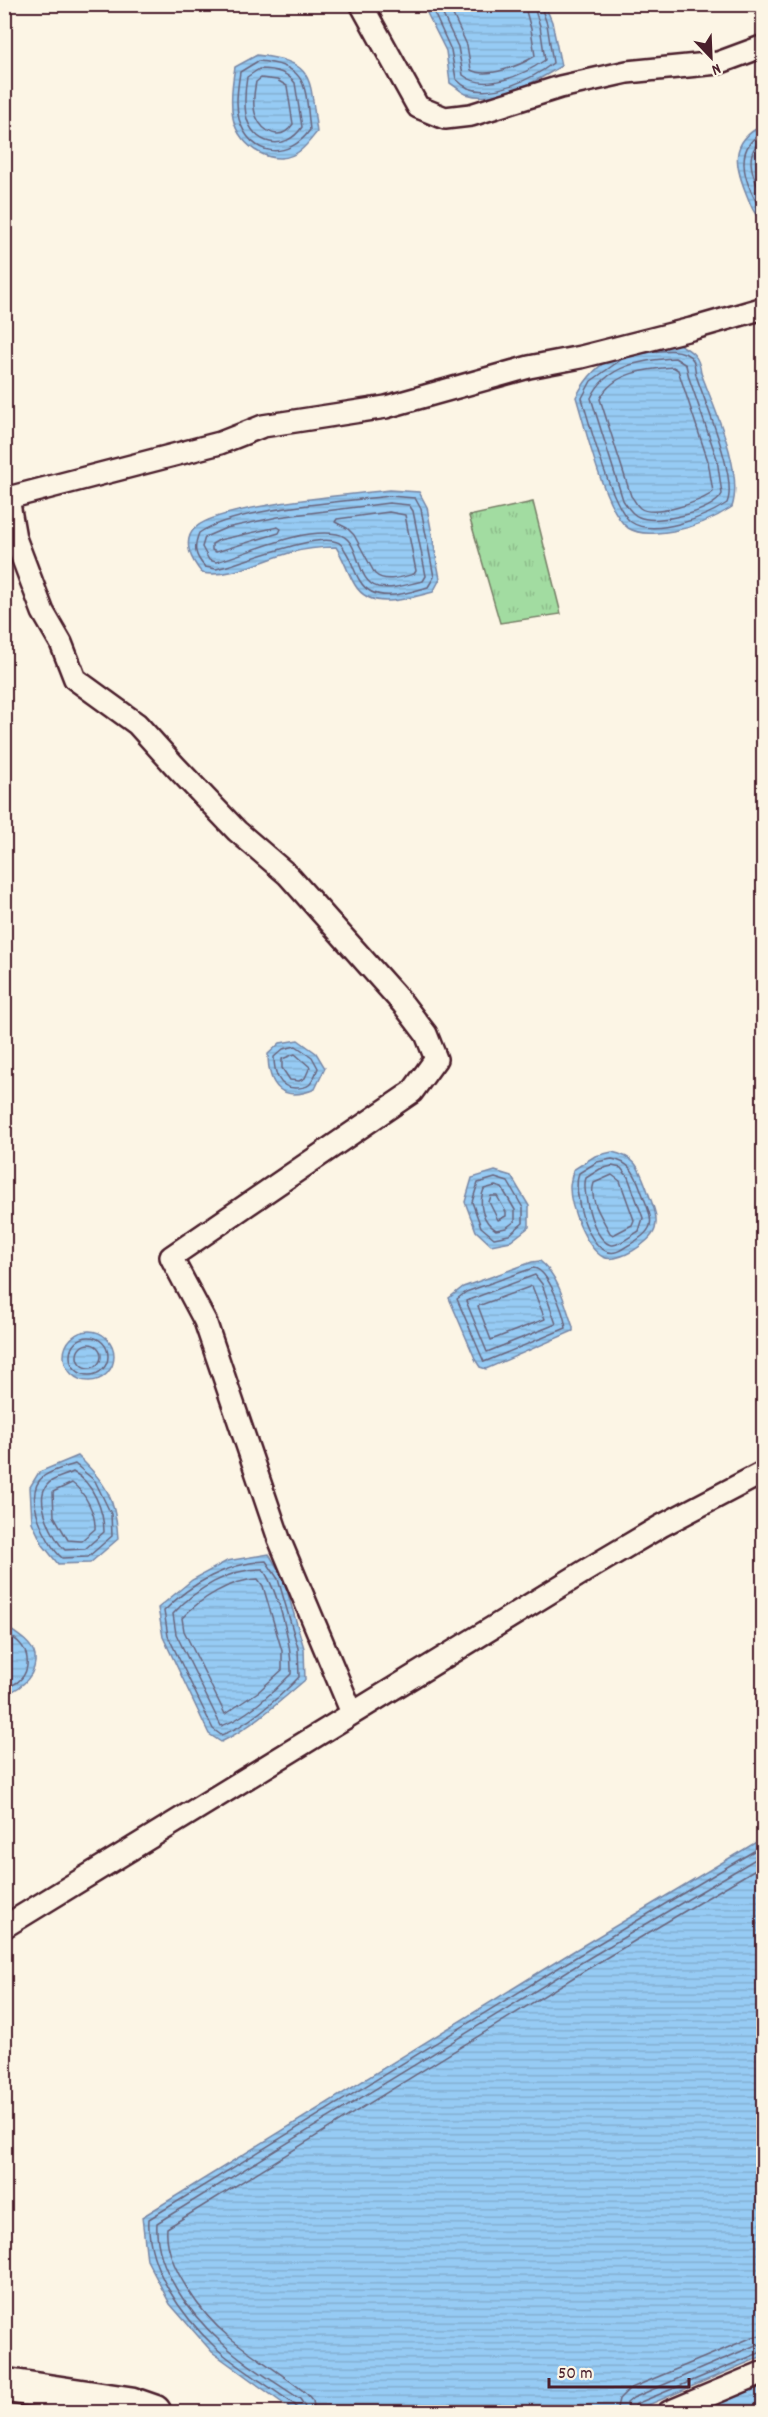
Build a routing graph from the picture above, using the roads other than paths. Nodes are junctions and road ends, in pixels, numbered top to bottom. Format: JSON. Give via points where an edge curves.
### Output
{"nodes":[{"id":1,"x":361,"y":4,"type":"edge"},
{"id":2,"x":764,"y":46,"type":"edge"},
{"id":3,"x":764,"y":308,"type":"edge"},
{"id":4,"x":6,"y":499,"type":"edge"},
{"id":5,"x":764,"y":1472,"type":"edge"},
{"id":6,"x":352,"y":1713,"type":"junction"},
{"id":7,"x":4,"y":1927,"type":"edge"},
{"id":8,"x":764,"y":2372,"type":"edge"},
{"id":9,"x":4,"y":2385,"type":"edge"},
{"id":10,"x":154,"y":2412,"type":"edge"},
{"id":11,"x":669,"y":2412,"type":"edge"}],
"edges":[{"from":1,"to":2,"type":"street","via":[[418,107],[445,118],[471,115],[560,87],[627,72],[718,63]]},
{"from":3,"to":4,"type":"street","via":[[386,407],[263,426],[219,443]]},
{"from":4,"to":6,"type":"street","via":[[15,538],[43,612],[75,679],[137,724],[237,831],[288,875],[404,1004],[426,1034],[436,1059],[411,1092],[171,1257],[205,1321],[279,1539]]},
{"from":5,"to":6,"type":"street","via":[[661,1526]]},
{"from":6,"to":7,"type":"street"},
{"from":8,"to":11,"type":"street"},
{"from":9,"to":10,"type":"highway","via":[[131,2404]]}]}
